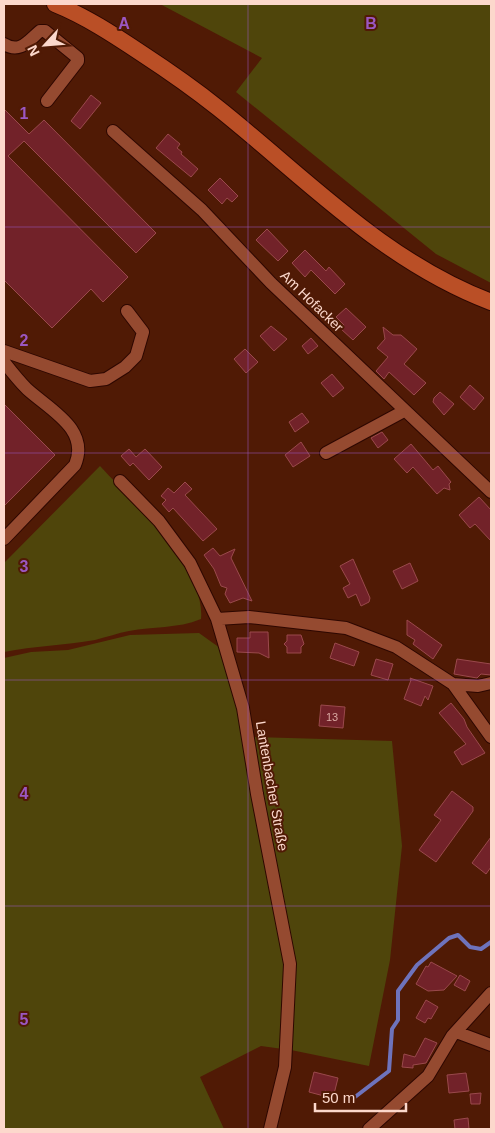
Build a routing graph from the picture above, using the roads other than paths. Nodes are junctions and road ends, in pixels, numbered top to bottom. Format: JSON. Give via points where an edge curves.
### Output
{"nodes":[{"id":1,"x":57,"y":4,"type":"edge"},
{"id":2,"x":4,"y":44,"type":"edge"},
{"id":3,"x":47,"y":101,"type":"dead end"},
{"id":4,"x":113,"y":131,"type":"dead end"},
{"id":5,"x":491,"y":302,"type":"edge"},
{"id":6,"x":127,"y":311,"type":"dead end"},
{"id":7,"x":4,"y":351,"type":"edge"},
{"id":8,"x":4,"y":362,"type":"edge"},
{"id":9,"x":404,"y":411,"type":"junction"},
{"id":10,"x":326,"y":453,"type":"dead end"},
{"id":11,"x":120,"y":481,"type":"dead end"},
{"id":12,"x":491,"y":492,"type":"edge"},
{"id":13,"x":4,"y":539,"type":"edge"},
{"id":14,"x":217,"y":619,"type":"junction"},
{"id":15,"x":491,"y":683,"type":"edge"},
{"id":16,"x":453,"y":684,"type":"junction"},
{"id":17,"x":491,"y":738,"type":"edge"},
{"id":18,"x":491,"y":993,"type":"edge"},
{"id":19,"x":456,"y":1032,"type":"junction"},
{"id":20,"x":491,"y":1044,"type":"edge"},
{"id":21,"x":270,"y":1129,"type":"edge"},
{"id":22,"x":369,"y":1129,"type":"edge"}],
"edges":[{"from":1,"to":5,"type":"main road","via":[[116,36],[178,78],[394,253],[448,284]]},
{"from":2,"to":3,"type":"street","via":[[14,49],[21,48],[40,31],[78,58]]},
{"from":4,"to":9,"type":"street","name":"Am Hofacker","via":[[202,210],[271,283]]},
{"from":6,"to":7,"type":"street","via":[[143,332],[136,356],[106,379],[90,381]]},
{"from":8,"to":13,"type":"street","via":[[26,388],[65,420],[80,445],[75,465]]},
{"from":9,"to":10,"type":"street"},
{"from":9,"to":12,"type":"street","name":"Am Hofacker"},
{"from":11,"to":14,"type":"street","name":"Lantenbacher Straße","via":[[175,540]]},
{"from":14,"to":16,"type":"street","via":[[249,617],[346,628],[396,646]]},
{"from":14,"to":21,"type":"street","name":"Lantenbacher Straße","via":[[243,708],[290,964],[285,1067]]},
{"from":15,"to":16,"type":"street","via":[[478,686]]},
{"from":16,"to":17,"type":"street"},
{"from":18,"to":19,"type":"street"},
{"from":19,"to":20,"type":"street"},
{"from":19,"to":22,"type":"street","via":[[428,1076]]}]}
